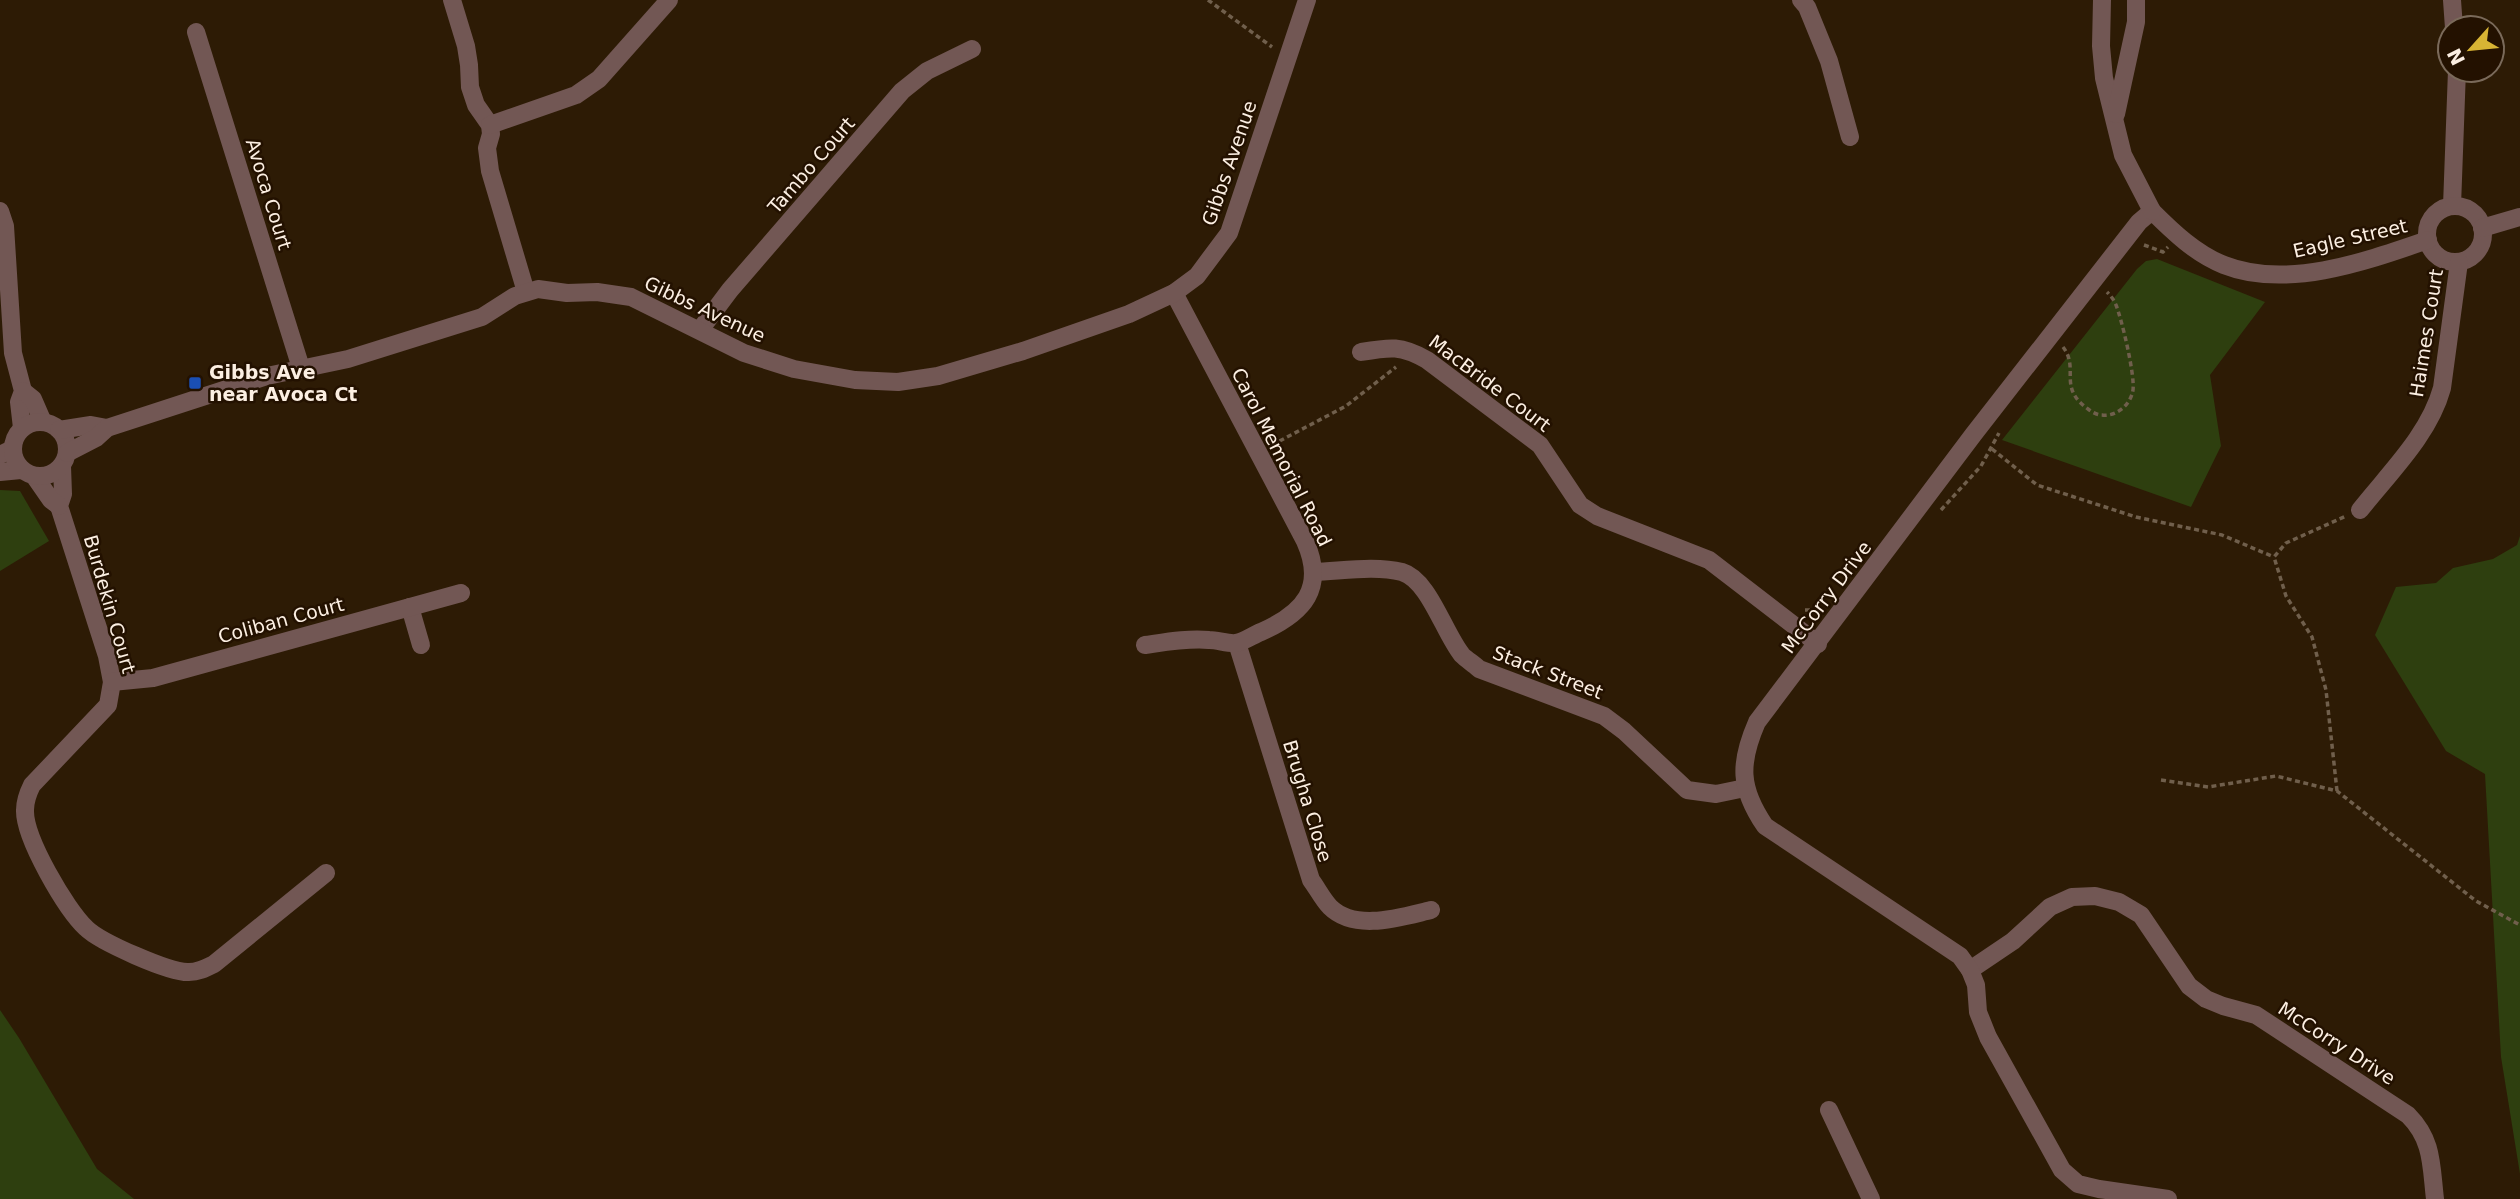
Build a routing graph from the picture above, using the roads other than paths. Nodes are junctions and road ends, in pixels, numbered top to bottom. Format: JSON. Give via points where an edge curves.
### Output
{"nodes":[{"id":1,"x":452,"y":0,"type":"edge"},
{"id":2,"x":669,"y":0,"type":"edge"},
{"id":3,"x":1307,"y":0,"type":"edge"},
{"id":4,"x":2102,"y":0,"type":"edge"},
{"id":5,"x":2136,"y":0,"type":"edge"},
{"id":6,"x":1808,"y":2,"type":"edge"},
{"id":7,"x":196,"y":32,"type":"dead end"},
{"id":8,"x":972,"y":49,"type":"dead end"},
{"id":9,"x":2456,"y":84,"type":"edge"},
{"id":10,"x":2116,"y":117,"type":"junction"},
{"id":11,"x":490,"y":125,"type":"junction"},
{"id":12,"x":1850,"y":137,"type":"dead end"},
{"id":13,"x":2452,"y":206,"type":"junction"},
{"id":14,"x":0,"y":211,"type":"edge"},
{"id":15,"x":2151,"y":211,"type":"junction"},
{"id":16,"x":2520,"y":217,"type":"edge"},
{"id":17,"x":2482,"y":228,"type":"junction"},
{"id":18,"x":2428,"y":240,"type":"junction"},
{"id":19,"x":2459,"y":262,"type":"junction"},
{"id":20,"x":526,"y":292,"type":"junction"},
{"id":21,"x":1174,"y":293,"type":"junction"},
{"id":22,"x":700,"y":330,"type":"junction"},
{"id":23,"x":1361,"y":352,"type":"dead end"},
{"id":24,"x":302,"y":368,"type":"junction"},
{"id":25,"x":23,"y":391,"type":"junction"},
{"id":26,"x":51,"y":426,"type":"junction"},
{"id":27,"x":22,"y":428,"type":"junction"},
{"id":28,"x":107,"y":428,"type":"junction"},
{"id":29,"x":6,"y":452,"type":"edge"},
{"id":30,"x":64,"y":459,"type":"junction"},
{"id":31,"x":0,"y":472,"type":"edge"},
{"id":32,"x":28,"y":473,"type":"junction"},
{"id":33,"x":59,"y":506,"type":"junction"},
{"id":34,"x":2360,"y":510,"type":"road end"},
{"id":35,"x":1314,"y":572,"type":"junction"},
{"id":36,"x":461,"y":593,"type":"dead end"},
{"id":37,"x":410,"y":607,"type":"junction"},
{"id":38,"x":1237,"y":643,"type":"junction"},
{"id":39,"x":1145,"y":645,"type":"dead end"},
{"id":40,"x":1818,"y":645,"type":"junction"},
{"id":41,"x":421,"y":646,"type":"dead end"},
{"id":42,"x":112,"y":682,"type":"junction"},
{"id":43,"x":1745,"y":788,"type":"junction"},
{"id":44,"x":326,"y":873,"type":"dead end"},
{"id":45,"x":1431,"y":910,"type":"dead end"},
{"id":46,"x":1970,"y":970,"type":"junction"},
{"id":47,"x":1829,"y":1110,"type":"dead end"},
{"id":48,"x":1871,"y":1199,"type":"edge"},
{"id":49,"x":2168,"y":1199,"type":"edge"},
{"id":50,"x":2435,"y":1199,"type":"edge"}],
"edges":[{"from":1,"to":11,"type":"street","via":[[466,46],[470,87]]},
{"from":2,"to":11,"type":"street","via":[[599,79],[576,95]]},
{"from":3,"to":21,"type":"street","name":"Gibbs Avenue","via":[[1229,233],[1197,276]]},
{"from":4,"to":10,"type":"street","name":"Eagle Street","via":[[2103,67]]},
{"from":5,"to":10,"type":"street","name":"Eagle Street","via":[[2136,22]]},
{"from":6,"to":12,"type":"street"},
{"from":7,"to":24,"type":"street","name":"Avoca Court"},
{"from":8,"to":22,"type":"street","name":"Tambo Court","via":[[927,71],[902,91]]},
{"from":9,"to":13,"type":"street"},
{"from":10,"to":15,"type":"street","name":"Eagle Street","via":[[2123,155]]},
{"from":11,"to":20,"type":"street","via":[[490,171]]},
{"from":13,"to":17,"type":"street","via":[[2473,213]]},
{"from":13,"to":18,"type":"street","via":[[2432,218]]},
{"from":14,"to":25,"type":"street","via":[[5,226],[13,353]]},
{"from":15,"to":18,"type":"street","name":"Eagle Street","via":[[2177,236],[2224,265],[2259,274],[2308,273]]},
{"from":15,"to":40,"type":"street","name":"McCorry Drive","via":[[1973,435]]},
{"from":16,"to":17,"type":"street"},
{"from":17,"to":19,"type":"street","via":[[2475,254]]},
{"from":18,"to":19,"type":"street","via":[[2441,258]]},
{"from":19,"to":34,"type":"street","name":"Haimes Court","via":[[2438,404],[2430,422]]},
{"from":20,"to":22,"type":"street","name":"Gibbs Avenue","via":[[538,289],[631,297]]},
{"from":20,"to":24,"type":"street","name":"Gibbs Avenue","via":[[482,317],[348,359]]},
{"from":21,"to":22,"type":"street","name":"Gibbs Avenue","via":[[1023,351],[938,376],[898,382],[794,369],[744,353]]},
{"from":21,"to":35,"type":"street","name":"Carol Memorial Road","via":[[1305,541]]},
{"from":23,"to":40,"type":"street","name":"MacBride Court","via":[[1391,347],[1427,360],[1540,445],[1580,505],[1709,560]]},
{"from":24,"to":28,"type":"street","name":"Gibbs Avenue"},
{"from":25,"to":26,"type":"street"},
{"from":25,"to":27,"type":"street","via":[[19,402]]},
{"from":26,"to":27,"type":"street","via":[[28,424]]},
{"from":26,"to":28,"type":"street","name":"Gibbs Avenue"},
{"from":26,"to":30,"type":"street","via":[[65,439]]},
{"from":27,"to":29,"type":"street"},
{"from":28,"to":30,"type":"street","name":"Gibbs Avenue"},
{"from":29,"to":32,"type":"street"},
{"from":30,"to":32,"type":"street","via":[[51,475]]},
{"from":30,"to":33,"type":"street","name":"Burdekin Court"},
{"from":31,"to":32,"type":"street"},
{"from":32,"to":33,"type":"street","name":"Burdekin Court"},
{"from":33,"to":42,"type":"street","name":"Burdekin Court"},
{"from":35,"to":38,"type":"street","name":"Carol Memorial Road","via":[[1309,592],[1296,612]]},
{"from":35,"to":43,"type":"street","name":"Stack Street","via":[[1379,569],[1405,573],[1422,585],[1463,656],[1479,668],[1604,716],[1687,790],[1716,794]]},
{"from":36,"to":37,"type":"street","name":"Coliban Court"},
{"from":37,"to":41,"type":"street"},
{"from":37,"to":42,"type":"street","name":"Coliban Court","via":[[153,678]]},
{"from":38,"to":39,"type":"street","via":[[1207,639]]},
{"from":38,"to":45,"type":"street","name":"Brugha Close","via":[[1311,880],[1331,908],[1355,919],[1379,921]]},
{"from":40,"to":43,"type":"street","name":"McCorry Drive","via":[[1757,722],[1743,763]]},
{"from":42,"to":44,"type":"street","name":"Burdekin Court","via":[[108,705],[32,785],[24,812],[39,857],[86,929],[157,964],[186,973],[202,971]]},
{"from":43,"to":46,"type":"street","name":"McCorry Drive","via":[[1765,826],[1960,956]]},
{"from":46,"to":49,"type":"street","via":[[1988,1037],[2062,1170],[2078,1184]]},
{"from":46,"to":50,"type":"street","name":"McCorry Drive","via":[[2013,941],[2050,907],[2072,897],[2119,902],[2141,915],[2189,986],[2206,999],[2256,1014],[2408,1115],[2422,1129],[2429,1147]]},
{"from":47,"to":48,"type":"street"}]}
